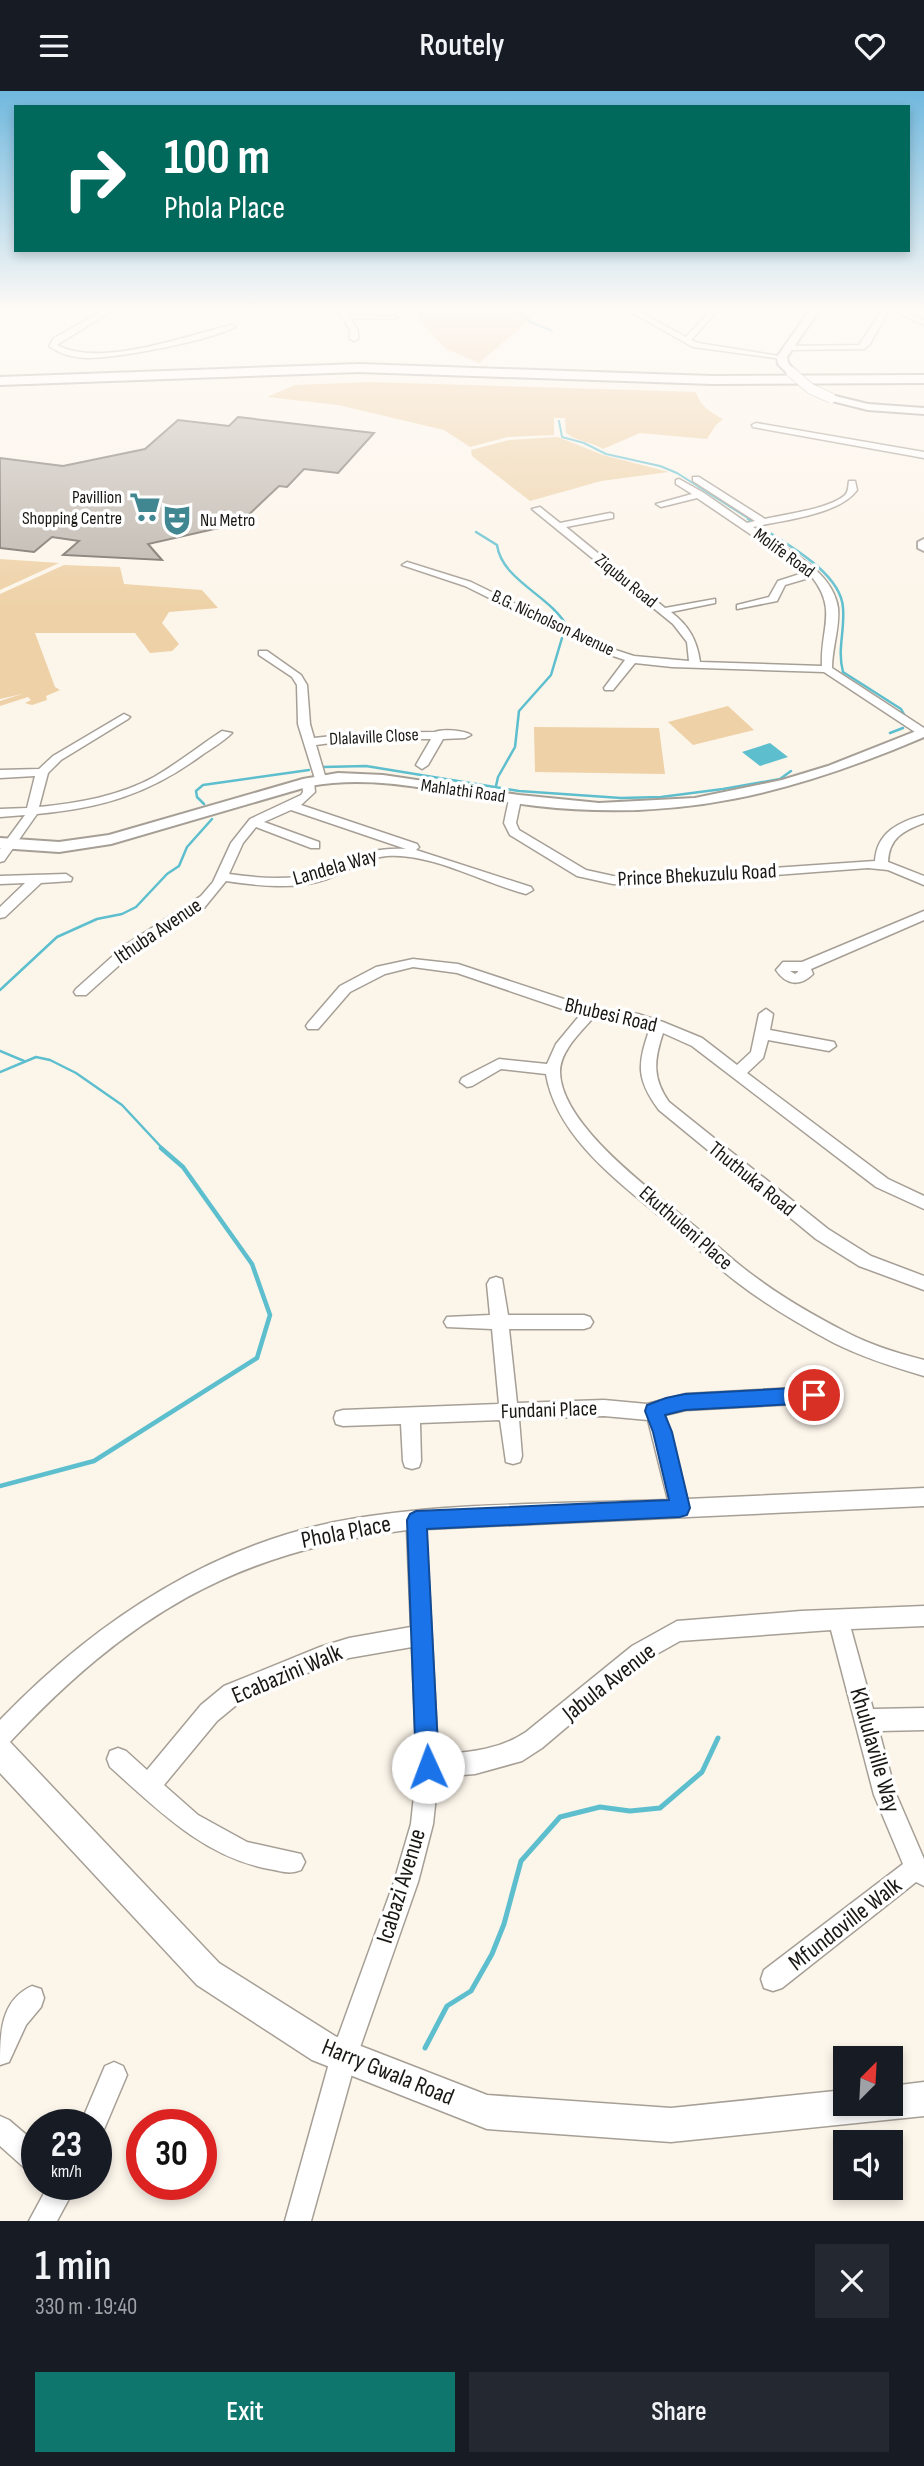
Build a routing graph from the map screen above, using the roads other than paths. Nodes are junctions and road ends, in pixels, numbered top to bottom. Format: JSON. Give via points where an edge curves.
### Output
{"nodes":[{"id":1,"x":902,"y":409,"type":"edge"},
{"id":2,"x":924,"y":411,"type":"edge"},
{"id":3,"x":756,"y":425,"type":"dead end"},
{"id":4,"x":924,"y":455,"type":"edge"},
{"id":5,"x":696,"y":479,"type":"dead end"},
{"id":6,"x":679,"y":482,"type":"dead end"},
{"id":7,"x":852,"y":483,"type":"dead end"},
{"id":8,"x":701,"y":495,"type":"junction"},
{"id":9,"x":661,"y":504,"type":"dead end"},
{"id":10,"x":537,"y":509,"type":"dead end"},
{"id":11,"x":610,"y":516,"type":"dead end"},
{"id":12,"x":762,"y":523,"type":"junction"},
{"id":13,"x":559,"y":526,"type":"junction"},
{"id":14,"x":748,"y":526,"type":"junction"},
{"id":15,"x":924,"y":542,"type":"edge"},
{"id":16,"x":924,"y":548,"type":"edge"},
{"id":17,"x":407,"y":565,"type":"dead end"},
{"id":18,"x":814,"y":573,"type":"junction"},
{"id":19,"x":710,"y":601,"type":"dead end"},
{"id":20,"x":741,"y":607,"type":"dead end"},
{"id":21,"x":664,"y":611,"type":"junction"},
{"id":22,"x":263,"y":653,"type":"dead end"},
{"id":23,"x":632,"y":659,"type":"junction"},
{"id":24,"x":695,"y":665,"type":"junction"},
{"id":25,"x":827,"y":670,"type":"junction"},
{"id":26,"x":609,"y":688,"type":"dead end"},
{"id":27,"x":124,"y":717,"type":"dead end"},
{"id":28,"x":923,"y":732,"type":"edge"},
{"id":29,"x":226,"y":733,"type":"dead end"},
{"id":30,"x":440,"y":733,"type":"junction"},
{"id":31,"x":465,"y":735,"type":"dead end"},
{"id":32,"x":308,"y":742,"type":"junction"},
{"id":33,"x":422,"y":765,"type":"dead end"},
{"id":34,"x":42,"y":772,"type":"junction"},
{"id":35,"x":0,"y":773,"type":"edge"},
{"id":36,"x":314,"y":780,"type":"junction"},
{"id":37,"x":515,"y":799,"type":"junction"},
{"id":38,"x":289,"y":805,"type":"junction"},
{"id":39,"x":33,"y":811,"type":"junction"},
{"id":40,"x":0,"y":813,"type":"edge"},
{"id":41,"x":924,"y":819,"type":"edge"},
{"id":42,"x":254,"y":822,"type":"junction"},
{"id":43,"x":5,"y":843,"type":"edge"},
{"id":44,"x":315,"y":845,"type":"dead end"},
{"id":45,"x":0,"y":858,"type":"edge"},
{"id":46,"x":434,"y":860,"type":"junction"},
{"id":47,"x":881,"y":865,"type":"junction"},
{"id":48,"x":222,"y":877,"type":"junction"},
{"id":49,"x":66,"y":879,"type":"dead end"},
{"id":50,"x":0,"y":880,"type":"edge"},
{"id":51,"x":36,"y":880,"type":"junction"},
{"id":52,"x":924,"y":881,"type":"edge"},
{"id":53,"x":526,"y":890,"type":"dead end"},
{"id":54,"x":0,"y":914,"type":"edge"},
{"id":55,"x":924,"y":915,"type":"edge"},
{"id":56,"x":803,"y":967,"type":"dead end"},
{"id":57,"x":81,"y":992,"type":"dead end"},
{"id":58,"x":589,"y":1013,"type":"junction"},
{"id":59,"x":766,"y":1014,"type":"dead end"},
{"id":60,"x":659,"y":1025,"type":"junction"},
{"id":61,"x":313,"y":1026,"type":"dead end"},
{"id":62,"x":763,"y":1034,"type":"junction"},
{"id":63,"x":829,"y":1045,"type":"dead end"},
{"id":64,"x":553,"y":1070,"type":"junction"},
{"id":65,"x":738,"y":1073,"type":"junction"},
{"id":66,"x":467,"y":1082,"type":"dead end"},
{"id":67,"x":924,"y":1203,"type":"edge"},
{"id":68,"x":924,"y":1283,"type":"edge"},
{"id":69,"x":496,"y":1284,"type":"dead end"},
{"id":70,"x":453,"y":1322,"type":"dead end"},
{"id":71,"x":502,"y":1322,"type":"junction"},
{"id":72,"x":584,"y":1322,"type":"dead end"},
{"id":73,"x":924,"y":1368,"type":"edge"},
{"id":74,"x":814,"y":1395,"type":"dead end"},
{"id":75,"x":654,"y":1411,"type":"junction"},
{"id":76,"x":508,"y":1412,"type":"junction"},
{"id":77,"x":410,"y":1417,"type":"junction"},
{"id":78,"x":343,"y":1418,"type":"dead end"},
{"id":79,"x":513,"y":1456,"type":"dead end"},
{"id":80,"x":412,"y":1461,"type":"dead end"},
{"id":81,"x":924,"y":1497,"type":"edge"},
{"id":82,"x":680,"y":1508,"type":"junction"},
{"id":83,"x":416,"y":1520,"type":"junction"},
{"id":84,"x":924,"y":1616,"type":"edge"},
{"id":85,"x":839,"y":1621,"type":"junction"},
{"id":86,"x":422,"y":1635,"type":"junction"},
{"id":87,"x":924,"y":1719,"type":"edge"},
{"id":88,"x":867,"y":1720,"type":"junction"},
{"id":89,"x":0,"y":1736,"type":"edge"},
{"id":90,"x":0,"y":1752,"type":"edge"},
{"id":91,"x":118,"y":1759,"type":"dead end"},
{"id":92,"x":428,"y":1767,"type":"junction"},
{"id":93,"x":148,"y":1786,"type":"junction"},
{"id":94,"x":293,"y":1863,"type":"dead end"},
{"id":95,"x":920,"y":1871,"type":"edge"},
{"id":96,"x":773,"y":1979,"type":"dead end"},
{"id":97,"x":32,"y":1998,"type":"dead end"},
{"id":98,"x":0,"y":2053,"type":"edge"},
{"id":99,"x":344,"y":2056,"type":"junction"},
{"id":100,"x":114,"y":2075,"type":"dead end"},
{"id":101,"x":924,"y":2099,"type":"edge"},
{"id":102,"x":903,"y":2101,"type":"edge"},
{"id":103,"x":100,"y":2109,"type":"edge"},
{"id":104,"x":833,"y":2109,"type":"edge"},
{"id":105,"x":0,"y":2129,"type":"edge"},
{"id":106,"x":21,"y":2148,"type":"edge"},
{"id":107,"x":54,"y":2200,"type":"edge"},
{"id":108,"x":43,"y":2221,"type":"edge"},
{"id":109,"x":298,"y":2221,"type":"edge"}],
"edges":[{"from":1,"to":2,"type":"street","bridge":true},
{"from":3,"to":4,"type":"street"},
{"from":5,"to":12,"type":"street"},
{"from":6,"to":8,"type":"street","name":"Molife Road"},
{"from":7,"to":12,"type":"street","via":[[853,490],[841,502]]},
{"from":8,"to":9,"type":"street"},
{"from":8,"to":14,"type":"street","name":"Molife Road"},
{"from":10,"to":13,"type":"street","name":"Ziqubu Road"},
{"from":11,"to":13,"type":"street"},
{"from":12,"to":14,"type":"street"},
{"from":13,"to":21,"type":"street","name":"Ziqubu Road"},
{"from":14,"to":18,"type":"street","name":"Molife Road"},
{"from":15,"to":16,"type":"street"},
{"from":17,"to":23,"type":"street","name":"B.G. Nicholson Avenue","via":[[468,583],[602,649]]},
{"from":18,"to":20,"type":"street","via":[[781,583],[773,599]]},
{"from":18,"to":25,"type":"street","name":"Molife Road","via":[[833,601]]},
{"from":19,"to":21,"type":"street"},
{"from":21,"to":24,"type":"street","name":"Ziqubu Road","via":[[690,638]]},
{"from":22,"to":32,"type":"street","via":[[296,675],[302,685]]},
{"from":23,"to":24,"type":"street","name":"B.G. Nicholson Avenue"},
{"from":23,"to":26,"type":"street"},
{"from":24,"to":25,"type":"street","name":"B.G. Nicholson Avenue"},
{"from":25,"to":28,"type":"street"},
{"from":27,"to":34,"type":"street"},
{"from":28,"to":37,"type":"street","name":"Mahlathi Road","via":[[799,781],[706,802],[615,807]]},
{"from":29,"to":39,"type":"street","via":[[155,781],[133,790]]},
{"from":30,"to":31,"type":"street","name":"Dlalaville Close"},
{"from":30,"to":32,"type":"street","name":"Dlalaville Close"},
{"from":30,"to":33,"type":"street","name":"Dlalaville Close"},
{"from":32,"to":36,"type":"street"},
{"from":34,"to":35,"type":"street"},
{"from":34,"to":39,"type":"street"},
{"from":36,"to":37,"type":"street","name":"Mahlathi Road","via":[[375,777]]},
{"from":36,"to":38,"type":"street","name":"Ithuba Avenue","via":[[308,795]]},
{"from":36,"to":43,"type":"street","name":"Mahlathi Road","via":[[111,839],[59,847]]},
{"from":37,"to":47,"type":"street","name":"Prince Bhekuzulu Road","via":[[510,823],[514,832],[572,868],[601,879],[641,881]]},
{"from":38,"to":42,"type":"street","name":"Ithuba Avenue"},
{"from":38,"to":46,"type":"street","via":[[415,848]]},
{"from":39,"to":40,"type":"street"},
{"from":39,"to":43,"type":"street"},
{"from":41,"to":47,"type":"street","via":[[890,834],[881,847]]},
{"from":42,"to":44,"type":"street"},
{"from":42,"to":48,"type":"street","name":"Ithuba Avenue","via":[[239,839]]},
{"from":43,"to":45,"type":"street"},
{"from":46,"to":48,"type":"street","name":"Landela Way","via":[[408,853],[380,853],[298,881]]},
{"from":46,"to":53,"type":"street","name":"Landela Way"},
{"from":47,"to":52,"type":"street","name":"Prince Bhekuzulu Road"},
{"from":48,"to":57,"type":"street","name":"Ithuba Avenue","via":[[204,901],[132,946]]},
{"from":49,"to":51,"type":"street"},
{"from":50,"to":51,"type":"street"},
{"from":51,"to":54,"type":"street"},
{"from":55,"to":56,"type":"street"},
{"from":58,"to":60,"type":"street","name":"Bhubesi Road"},
{"from":58,"to":61,"type":"street","name":"Bhubesi Road","via":[[446,966],[413,964],[381,970],[355,983]]},
{"from":58,"to":64,"type":"street","via":[[559,1053]]},
{"from":59,"to":62,"type":"street"},
{"from":60,"to":65,"type":"street","name":"Bhubesi Road","via":[[686,1036]]},
{"from":60,"to":68,"type":"street","name":"Thuthuka Road","via":[[646,1074],[664,1106],[822,1234],[865,1261]]},
{"from":62,"to":63,"type":"street"},
{"from":62,"to":65,"type":"street","via":[[755,1059]]},
{"from":64,"to":66,"type":"street","via":[[499,1064]]},
{"from":64,"to":73,"type":"street","name":"Ekuthuleni Place","via":[[562,1104],[601,1154],[751,1284],[842,1339]]},
{"from":65,"to":67,"type":"street","name":"Bhubesi Road","via":[[882,1182]]},
{"from":69,"to":71,"type":"street"},
{"from":70,"to":71,"type":"street"},
{"from":71,"to":72,"type":"street"},
{"from":71,"to":76,"type":"street"},
{"from":74,"to":75,"type":"street","name":"Fundani Place","via":[[685,1402]]},
{"from":75,"to":76,"type":"street","name":"Fundani Place"},
{"from":75,"to":82,"type":"street"},
{"from":76,"to":77,"type":"street","name":"Fundani Place"},
{"from":76,"to":79,"type":"street"},
{"from":77,"to":78,"type":"street","name":"Fundani Place"},
{"from":77,"to":80,"type":"street"},
{"from":81,"to":82,"type":"street","name":"Phola Place"},
{"from":82,"to":83,"type":"street","name":"Phola Place"},
{"from":83,"to":86,"type":"street","name":"Icabazi Avenue"},
{"from":83,"to":89,"type":"street","name":"Phola Place","via":[[366,1524],[279,1545],[164,1596],[86,1652]]},
{"from":84,"to":85,"type":"street","name":"Jabula Avenue"},
{"from":85,"to":88,"type":"street","name":"Khululaville Way"},
{"from":85,"to":92,"type":"street","name":"Jabula Avenue","via":[[677,1631],[639,1653],[514,1753],[475,1763]]},
{"from":86,"to":92,"type":"street","name":"Icabazi Avenue"},
{"from":86,"to":93,"type":"street","name":"Ecabazini Walk","via":[[349,1648],[232,1693],[209,1713]]},
{"from":87,"to":88,"type":"street"},
{"from":88,"to":95,"type":"street","name":"Khululaville Way","via":[[885,1795]]},
{"from":90,"to":99,"type":"main road","name":"Harry Gwala Road","via":[[208,1974]]},
{"from":91,"to":93,"type":"street"},
{"from":92,"to":99,"type":"street","name":"Icabazi Avenue","via":[[416,1850]]},
{"from":93,"to":94,"type":"street","via":[[190,1823],[244,1853]]},
{"from":95,"to":96,"type":"street","name":"Mfundoville Walk"},
{"from":97,"to":98,"type":"street","via":[[17,2016]]},
{"from":99,"to":104,"type":"main road","name":"Harry Gwala Road","via":[[487,2112],[671,2126]]},
{"from":99,"to":109,"type":"street","name":"Icabazi Avenue"},
{"from":100,"to":103,"type":"street"},
{"from":101,"to":102,"type":"main road","name":"Harry Gwala Road"},
{"from":105,"to":106,"type":"street"},
{"from":107,"to":108,"type":"street"}]}
